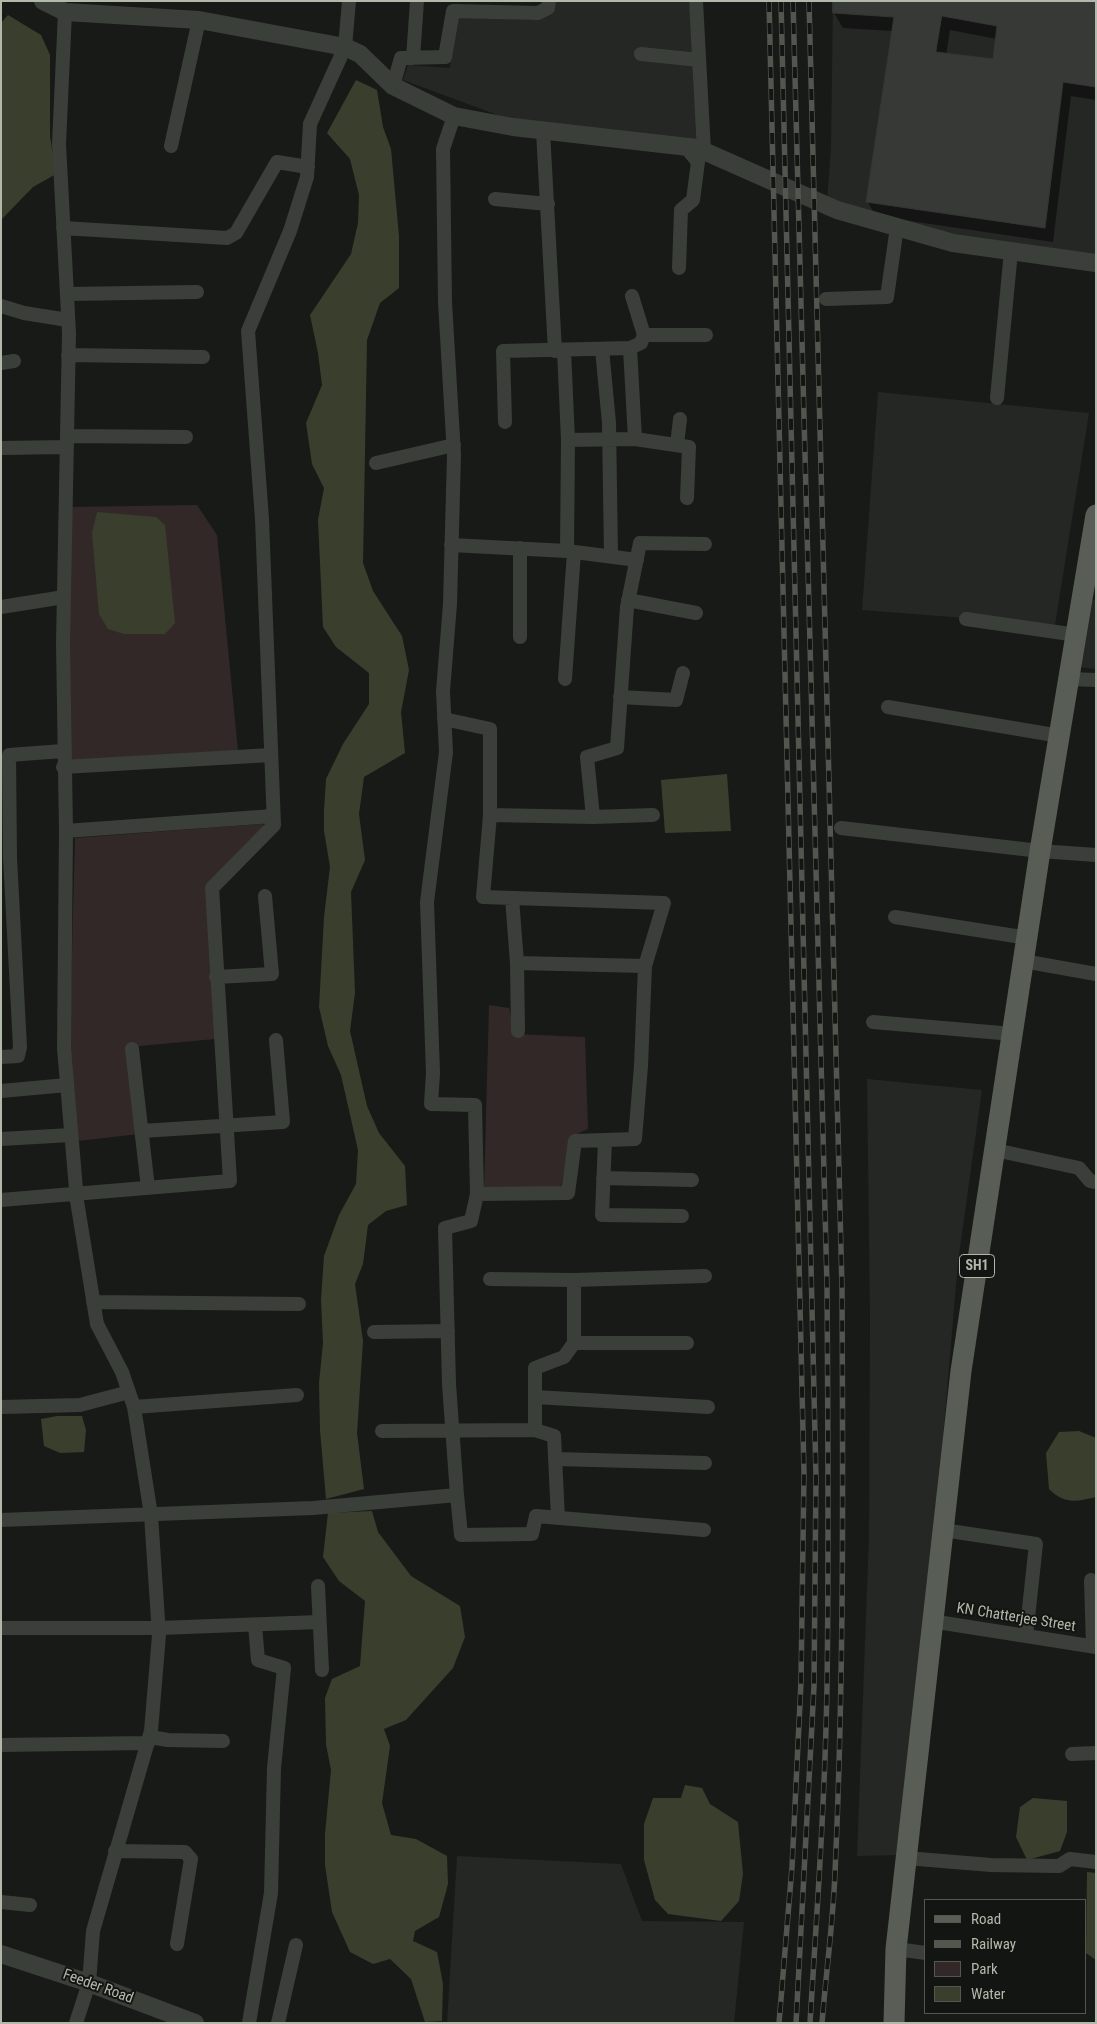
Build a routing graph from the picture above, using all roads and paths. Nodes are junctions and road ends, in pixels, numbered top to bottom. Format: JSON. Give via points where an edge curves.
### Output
{"nodes":[{"id":1,"x":43,"y":1,"type":"edge"},
{"id":2,"x":349,"y":1,"type":"edge"},
{"id":3,"x":417,"y":1,"type":"edge"},
{"id":4,"x":549,"y":1,"type":"edge"},
{"id":5,"x":696,"y":1,"type":"edge"},
{"id":6,"x":65,"y":12,"type":"junction"},
{"id":7,"x":200,"y":20,"type":"junction"},
{"id":8,"x":345,"y":47,"type":"junction"},
{"id":9,"x":641,"y":54,"type":"dead end"},
{"id":10,"x":413,"y":58,"type":"junction"},
{"id":11,"x":699,"y":60,"type":"junction"},
{"id":12,"x":393,"y":86,"type":"junction"},
{"id":13,"x":454,"y":116,"type":"junction"},
{"id":14,"x":543,"y":131,"type":"junction"},
{"id":15,"x":171,"y":146,"type":"dead end"},
{"id":16,"x":685,"y":146,"type":"junction"},
{"id":17,"x":704,"y":151,"type":"junction"},
{"id":18,"x":308,"y":167,"type":"junction"},
{"id":19,"x":494,"y":199,"type":"dead end"},
{"id":20,"x":548,"y":204,"type":"junction"},
{"id":21,"x":896,"y":227,"type":"junction"},
{"id":22,"x":63,"y":228,"type":"junction"},
{"id":23,"x":1011,"y":251,"type":"junction"},
{"id":24,"x":1096,"y":263,"type":"edge"},
{"id":25,"x":679,"y":268,"type":"dead end"},
{"id":26,"x":197,"y":292,"type":"dead end"},
{"id":27,"x":67,"y":294,"type":"junction"},
{"id":28,"x":632,"y":296,"type":"dead end"},
{"id":29,"x":826,"y":299,"type":"dead end"},
{"id":30,"x":1,"y":306,"type":"edge"},
{"id":31,"x":68,"y":320,"type":"junction"},
{"id":32,"x":644,"y":335,"type":"junction"},
{"id":33,"x":706,"y":335,"type":"dead end"},
{"id":34,"x":630,"y":348,"type":"junction"},
{"id":35,"x":602,"y":349,"type":"junction"},
{"id":36,"x":559,"y":350,"type":"junction"},
{"id":37,"x":68,"y":354,"type":"junction"},
{"id":38,"x":203,"y":357,"type":"dead end"},
{"id":39,"x":997,"y":398,"type":"dead end"},
{"id":40,"x":680,"y":419,"type":"dead end"},
{"id":41,"x":505,"y":422,"type":"dead end"},
{"id":42,"x":186,"y":437,"type":"dead end"},
{"id":43,"x":635,"y":439,"type":"junction"},
{"id":44,"x":568,"y":440,"type":"junction"},
{"id":45,"x":610,"y":440,"type":"junction"},
{"id":46,"x":67,"y":442,"type":"junction"},
{"id":47,"x":454,"y":445,"type":"junction"},
{"id":48,"x":677,"y":445,"type":"junction"},
{"id":49,"x":1,"y":448,"type":"edge"},
{"id":50,"x":376,"y":463,"type":"dead end"},
{"id":51,"x":687,"y":498,"type":"dead end"},
{"id":52,"x":1096,"y":515,"type":"edge"},
{"id":53,"x":705,"y":544,"type":"dead end"},
{"id":54,"x":451,"y":545,"type":"junction"},
{"id":55,"x":520,"y":548,"type":"junction"},
{"id":56,"x":570,"y":551,"type":"junction"},
{"id":57,"x":611,"y":556,"type":"junction"},
{"id":58,"x":636,"y":560,"type":"junction"},
{"id":59,"x":64,"y":597,"type":"junction"},
{"id":60,"x":628,"y":600,"type":"junction"},
{"id":61,"x":1,"y":607,"type":"edge"},
{"id":62,"x":696,"y":613,"type":"dead end"},
{"id":63,"x":966,"y":619,"type":"dead end"},
{"id":64,"x":1077,"y":635,"type":"junction"},
{"id":65,"x":520,"y":637,"type":"dead end"},
{"id":66,"x":683,"y":673,"type":"dead end"},
{"id":67,"x":565,"y":679,"type":"dead end"},
{"id":68,"x":1070,"y":679,"type":"junction"},
{"id":69,"x":1096,"y":680,"type":"edge"},
{"id":70,"x":620,"y":697,"type":"junction"},
{"id":71,"x":888,"y":708,"type":"dead end"},
{"id":72,"x":444,"y":719,"type":"junction"},
{"id":73,"x":1060,"y":736,"type":"junction"},
{"id":74,"x":63,"y":751,"type":"junction"},
{"id":75,"x":271,"y":755,"type":"junction"},
{"id":76,"x":5,"y":764,"type":"edge"},
{"id":77,"x":63,"y":767,"type":"junction"},
{"id":78,"x":490,"y":815,"type":"junction"},
{"id":79,"x":653,"y":815,"type":"dead end"},
{"id":80,"x":274,"y":816,"type":"junction"},
{"id":81,"x":593,"y":818,"type":"junction"},
{"id":82,"x":842,"y":828,"type":"dead end"},
{"id":83,"x":66,"y":832,"type":"junction"},
{"id":84,"x":1040,"y":851,"type":"junction"},
{"id":85,"x":1096,"y":855,"type":"edge"},
{"id":86,"x":264,"y":896,"type":"dead end"},
{"id":87,"x":512,"y":898,"type":"junction"},
{"id":88,"x":895,"y":918,"type":"dead end"},
{"id":89,"x":1028,"y":938,"type":"junction"},
{"id":90,"x":1024,"y":961,"type":"junction"},
{"id":91,"x":517,"y":963,"type":"junction"},
{"id":92,"x":645,"y":966,"type":"junction"},
{"id":93,"x":1096,"y":974,"type":"edge"},
{"id":94,"x":216,"y":977,"type":"junction"},
{"id":95,"x":873,"y":1022,"type":"dead end"},
{"id":96,"x":518,"y":1031,"type":"dead end"},
{"id":97,"x":1013,"y":1034,"type":"junction"},
{"id":98,"x":276,"y":1040,"type":"dead end"},
{"id":99,"x":132,"y":1049,"type":"dead end"},
{"id":100,"x":1,"y":1057,"type":"edge"},
{"id":101,"x":67,"y":1085,"type":"junction"},
{"id":102,"x":1,"y":1091,"type":"edge"},
{"id":103,"x":227,"y":1126,"type":"junction"},
{"id":104,"x":142,"y":1132,"type":"junction"},
{"id":105,"x":71,"y":1135,"type":"junction"},
{"id":106,"x":1,"y":1139,"type":"edge"},
{"id":107,"x":605,"y":1140,"type":"junction"},
{"id":108,"x":995,"y":1150,"type":"junction"},
{"id":109,"x":603,"y":1178,"type":"junction"},
{"id":110,"x":692,"y":1180,"type":"dead end"},
{"id":111,"x":1096,"y":1182,"type":"edge"},
{"id":112,"x":148,"y":1188,"type":"junction"},
{"id":113,"x":477,"y":1194,"type":"junction"},
{"id":114,"x":77,"y":1195,"type":"junction"},
{"id":115,"x":1,"y":1200,"type":"edge"},
{"id":116,"x":682,"y":1216,"type":"dead end"},
{"id":117,"x":705,"y":1276,"type":"dead end"},
{"id":118,"x":490,"y":1279,"type":"dead end"},
{"id":119,"x":574,"y":1280,"type":"junction"},
{"id":120,"x":93,"y":1302,"type":"junction"},
{"id":121,"x":299,"y":1304,"type":"dead end"},
{"id":122,"x":448,"y":1331,"type":"junction"},
{"id":123,"x":374,"y":1332,"type":"dead end"},
{"id":124,"x":574,"y":1343,"type":"junction"},
{"id":125,"x":687,"y":1343,"type":"dead end"},
{"id":126,"x":129,"y":1392,"type":"junction"},
{"id":127,"x":297,"y":1396,"type":"dead end"},
{"id":128,"x":535,"y":1397,"type":"junction"},
{"id":129,"x":1,"y":1407,"type":"edge"},
{"id":130,"x":134,"y":1407,"type":"junction"},
{"id":131,"x":708,"y":1407,"type":"dead end"},
{"id":132,"x":535,"y":1430,"type":"junction"},
{"id":133,"x":382,"y":1431,"type":"dead end"},
{"id":134,"x":453,"y":1432,"type":"junction"},
{"id":135,"x":555,"y":1459,"type":"junction"},
{"id":136,"x":705,"y":1463,"type":"dead end"},
{"id":137,"x":457,"y":1495,"type":"junction"},
{"id":138,"x":151,"y":1515,"type":"junction"},
{"id":139,"x":558,"y":1518,"type":"junction"},
{"id":140,"x":1,"y":1520,"type":"edge"},
{"id":141,"x":704,"y":1530,"type":"dead end"},
{"id":142,"x":943,"y":1530,"type":"junction"},
{"id":143,"x":1091,"y":1580,"type":"dead end"},
{"id":144,"x":318,"y":1586,"type":"dead end"},
{"id":145,"x":931,"y":1620,"type":"junction"},
{"id":146,"x":319,"y":1622,"type":"junction"},
{"id":147,"x":256,"y":1625,"type":"junction"},
{"id":148,"x":1,"y":1628,"type":"edge"},
{"id":149,"x":159,"y":1628,"type":"junction"},
{"id":150,"x":1026,"y":1636,"type":"junction"},
{"id":151,"x":1094,"y":1647,"type":"edge"},
{"id":152,"x":322,"y":1670,"type":"dead end"},
{"id":153,"x":149,"y":1740,"type":"junction"},
{"id":154,"x":223,"y":1741,"type":"dead end"},
{"id":155,"x":1,"y":1745,"type":"edge"},
{"id":156,"x":1096,"y":1753,"type":"edge"},
{"id":157,"x":1072,"y":1754,"type":"dead end"},
{"id":158,"x":115,"y":1851,"type":"junction"},
{"id":159,"x":906,"y":1858,"type":"junction"},
{"id":160,"x":1096,"y":1862,"type":"edge"},
{"id":161,"x":1,"y":1902,"type":"edge"},
{"id":162,"x":30,"y":1905,"type":"dead end"},
{"id":163,"x":177,"y":1944,"type":"dead end"},
{"id":164,"x":296,"y":1945,"type":"dead end"},
{"id":165,"x":896,"y":1949,"type":"junction"},
{"id":166,"x":924,"y":1953,"type":"edge"},
{"id":167,"x":1,"y":1954,"type":"edge"},
{"id":168,"x":89,"y":1983,"type":"junction"},
{"id":169,"x":76,"y":2023,"type":"edge"},
{"id":170,"x":195,"y":2023,"type":"edge"},
{"id":171,"x":249,"y":2023,"type":"edge"},
{"id":172,"x":278,"y":2023,"type":"edge"},
{"id":173,"x":894,"y":2023,"type":"edge"}],
"edges":[{"from":1,"to":6,"type":"street"},
{"from":2,"to":8,"type":"street"},
{"from":3,"to":10,"type":"street"},
{"from":4,"to":10,"type":"street","via":[[548,8],[538,13],[453,11],[445,57]]},
{"from":5,"to":11,"type":"street"},
{"from":6,"to":7,"type":"street"},
{"from":6,"to":22,"type":"street","via":[[59,144]]},
{"from":7,"to":8,"type":"street"},
{"from":7,"to":15,"type":"street"},
{"from":8,"to":12,"type":"street","via":[[360,54]]},
{"from":8,"to":18,"type":"street","via":[[310,124]]},
{"from":9,"to":11,"type":"street"},
{"from":10,"to":12,"type":"street","via":[[401,58]]},
{"from":11,"to":17,"type":"street"},
{"from":12,"to":13,"type":"street"},
{"from":13,"to":14,"type":"street"},
{"from":13,"to":47,"type":"street","via":[[443,148],[442,218]]},
{"from":14,"to":16,"type":"street"},
{"from":14,"to":20,"type":"street"},
{"from":16,"to":17,"type":"street"},
{"from":16,"to":25,"type":"street","via":[[698,162],[693,200],[681,210]]},
{"from":17,"to":21,"type":"street","via":[[837,210]]},
{"from":18,"to":22,"type":"street","via":[[277,162],[236,234],[227,238]]},
{"from":18,"to":75,"type":"street","via":[[290,231],[248,331],[262,519]]},
{"from":19,"to":20,"type":"street"},
{"from":20,"to":36,"type":"street"},
{"from":21,"to":23,"type":"street","via":[[953,243]]},
{"from":21,"to":29,"type":"street","via":[[887,296]]},
{"from":22,"to":27,"type":"street"},
{"from":23,"to":24,"type":"street"},
{"from":23,"to":39,"type":"street"},
{"from":26,"to":27,"type":"street"},
{"from":27,"to":31,"type":"street"},
{"from":28,"to":32,"type":"street"},
{"from":30,"to":31,"type":"street"},
{"from":31,"to":37,"type":"street"},
{"from":32,"to":33,"type":"street"},
{"from":32,"to":34,"type":"street","via":[[641,343]]},
{"from":34,"to":35,"type":"street"},
{"from":34,"to":43,"type":"street"},
{"from":35,"to":36,"type":"street"},
{"from":35,"to":45,"type":"street"},
{"from":36,"to":41,"type":"street","via":[[503,351]]},
{"from":36,"to":44,"type":"street"},
{"from":37,"to":38,"type":"street"},
{"from":37,"to":46,"type":"street"},
{"from":40,"to":48,"type":"street"},
{"from":42,"to":46,"type":"street"},
{"from":43,"to":45,"type":"street"},
{"from":43,"to":48,"type":"street"},
{"from":44,"to":45,"type":"street"},
{"from":44,"to":56,"type":"street"},
{"from":45,"to":57,"type":"street"},
{"from":46,"to":49,"type":"street"},
{"from":46,"to":59,"type":"street"},
{"from":47,"to":50,"type":"street"},
{"from":47,"to":54,"type":"street"},
{"from":48,"to":51,"type":"street","via":[[689,447]]},
{"from":52,"to":64,"type":"main road","number":"SH1"},
{"from":53,"to":58,"type":"street","via":[[640,543]]},
{"from":54,"to":55,"type":"street"},
{"from":54,"to":72,"type":"street","via":[[450,604],[442,690]]},
{"from":55,"to":56,"type":"street"},
{"from":55,"to":65,"type":"street"},
{"from":56,"to":57,"type":"street"},
{"from":56,"to":67,"type":"street"},
{"from":57,"to":58,"type":"street"},
{"from":58,"to":60,"type":"street"},
{"from":59,"to":61,"type":"street"},
{"from":59,"to":74,"type":"street"},
{"from":60,"to":62,"type":"street"},
{"from":60,"to":70,"type":"street"},
{"from":63,"to":64,"type":"street"},
{"from":64,"to":68,"type":"main road","number":"SH1"},
{"from":66,"to":70,"type":"street","via":[[676,700]]},
{"from":68,"to":69,"type":"street"},
{"from":68,"to":73,"type":"main road","number":"SH1"},
{"from":70,"to":81,"type":"street","via":[[617,748],[587,757]]},
{"from":71,"to":73,"type":"street"},
{"from":72,"to":78,"type":"street","via":[[490,730]]},
{"from":72,"to":113,"type":"street","via":[[446,752],[427,902],[433,1073],[431,1104],[475,1105]]},
{"from":73,"to":84,"type":"main road","number":"SH1"},
{"from":74,"to":76,"type":"street","via":[[9,755]]},
{"from":74,"to":77,"type":"street"},
{"from":75,"to":77,"type":"street"},
{"from":75,"to":80,"type":"street"},
{"from":76,"to":100,"type":"street","via":[[20,1047],[18,1056]]},
{"from":77,"to":83,"type":"street"},
{"from":78,"to":81,"type":"street"},
{"from":78,"to":87,"type":"street","via":[[483,897]]},
{"from":79,"to":81,"type":"street"},
{"from":80,"to":83,"type":"street"},
{"from":80,"to":94,"type":"street","via":[[274,825],[212,888]]},
{"from":82,"to":84,"type":"street"},
{"from":83,"to":101,"type":"street","via":[[64,1048]]},
{"from":84,"to":85,"type":"street"},
{"from":84,"to":89,"type":"main road","number":"SH1"},
{"from":86,"to":94,"type":"street","via":[[272,974]]},
{"from":87,"to":91,"type":"street"},
{"from":87,"to":92,"type":"street","via":[[664,903]]},
{"from":88,"to":89,"type":"street"},
{"from":89,"to":90,"type":"main road","number":"SH1"},
{"from":90,"to":93,"type":"street"},
{"from":90,"to":97,"type":"main road","number":"SH1"},
{"from":91,"to":92,"type":"street"},
{"from":91,"to":96,"type":"street"},
{"from":92,"to":107,"type":"street","via":[[634,1139]]},
{"from":94,"to":103,"type":"street"},
{"from":95,"to":97,"type":"street"},
{"from":97,"to":108,"type":"main road","number":"SH1"},
{"from":98,"to":103,"type":"street","via":[[283,1122]]},
{"from":99,"to":104,"type":"street"},
{"from":101,"to":102,"type":"street"},
{"from":101,"to":105,"type":"street"},
{"from":103,"to":104,"type":"street"},
{"from":103,"to":112,"type":"street","via":[[230,1181]]},
{"from":104,"to":112,"type":"street"},
{"from":105,"to":106,"type":"street"},
{"from":105,"to":114,"type":"street"},
{"from":107,"to":109,"type":"street"},
{"from":107,"to":113,"type":"street","via":[[575,1141],[568,1193]]},
{"from":108,"to":111,"type":"street","via":[[1079,1168],[1090,1181]]},
{"from":108,"to":142,"type":"main road","number":"SH1","via":[[961,1372]]},
{"from":109,"to":110,"type":"street"},
{"from":109,"to":116,"type":"street","via":[[602,1215]]},
{"from":112,"to":114,"type":"street"},
{"from":113,"to":122,"type":"street","via":[[471,1221],[446,1228]]},
{"from":114,"to":115,"type":"street"},
{"from":114,"to":120,"type":"street"},
{"from":117,"to":119,"type":"street"},
{"from":118,"to":119,"type":"street"},
{"from":119,"to":124,"type":"street"},
{"from":120,"to":121,"type":"street"},
{"from":120,"to":126,"type":"street","via":[[97,1324]]},
{"from":122,"to":123,"type":"street"},
{"from":122,"to":134,"type":"street"},
{"from":124,"to":125,"type":"street"},
{"from":124,"to":128,"type":"street","via":[[564,1357],[535,1368]]},
{"from":126,"to":129,"type":"street","via":[[80,1405]]},
{"from":126,"to":130,"type":"street"},
{"from":127,"to":130,"type":"street"},
{"from":128,"to":131,"type":"street"},
{"from":128,"to":132,"type":"street"},
{"from":130,"to":138,"type":"street"},
{"from":132,"to":134,"type":"street"},
{"from":132,"to":135,"type":"street","via":[[554,1436]]},
{"from":133,"to":134,"type":"street"},
{"from":134,"to":137,"type":"street"},
{"from":135,"to":136,"type":"street"},
{"from":135,"to":139,"type":"street"},
{"from":137,"to":138,"type":"street","via":[[313,1508]]},
{"from":137,"to":139,"type":"street","via":[[461,1535],[532,1534],[536,1516]]},
{"from":138,"to":140,"type":"street"},
{"from":138,"to":149,"type":"street"},
{"from":139,"to":141,"type":"street"},
{"from":142,"to":145,"type":"main road","number":"SH1"},
{"from":142,"to":150,"type":"street","via":[[1036,1544]]},
{"from":143,"to":151,"type":"street"},
{"from":144,"to":146,"type":"street"},
{"from":145,"to":150,"type":"street","name":"KN Chatterjee Street"},
{"from":145,"to":159,"type":"main road","number":"SH1"},
{"from":146,"to":147,"type":"street"},
{"from":146,"to":152,"type":"street"},
{"from":147,"to":149,"type":"street"},
{"from":147,"to":171,"type":"street","via":[[258,1660],[284,1668],[274,1768],[270,1893]]},
{"from":148,"to":149,"type":"street"},
{"from":149,"to":153,"type":"street"},
{"from":150,"to":151,"type":"street","name":"KN Chatterjee Street"},
{"from":153,"to":154,"type":"street"},
{"from":153,"to":155,"type":"street"},
{"from":153,"to":158,"type":"street"},
{"from":156,"to":157,"type":"street"},
{"from":158,"to":163,"type":"street","via":[[185,1852],[191,1859]]},
{"from":158,"to":168,"type":"street","via":[[93,1931]]},
{"from":159,"to":160,"type":"street","via":[[991,1865],[1059,1866],[1070,1858]]},
{"from":159,"to":165,"type":"main road","number":"SH1"},
{"from":161,"to":162,"type":"street"},
{"from":164,"to":172,"type":"street"},
{"from":165,"to":166,"type":"street"},
{"from":165,"to":173,"type":"main road","number":"SH1"},
{"from":167,"to":168,"type":"street","name":"Feeder Road"},
{"from":168,"to":169,"type":"street"},
{"from":168,"to":170,"type":"street","name":"Feeder Road"}]}
